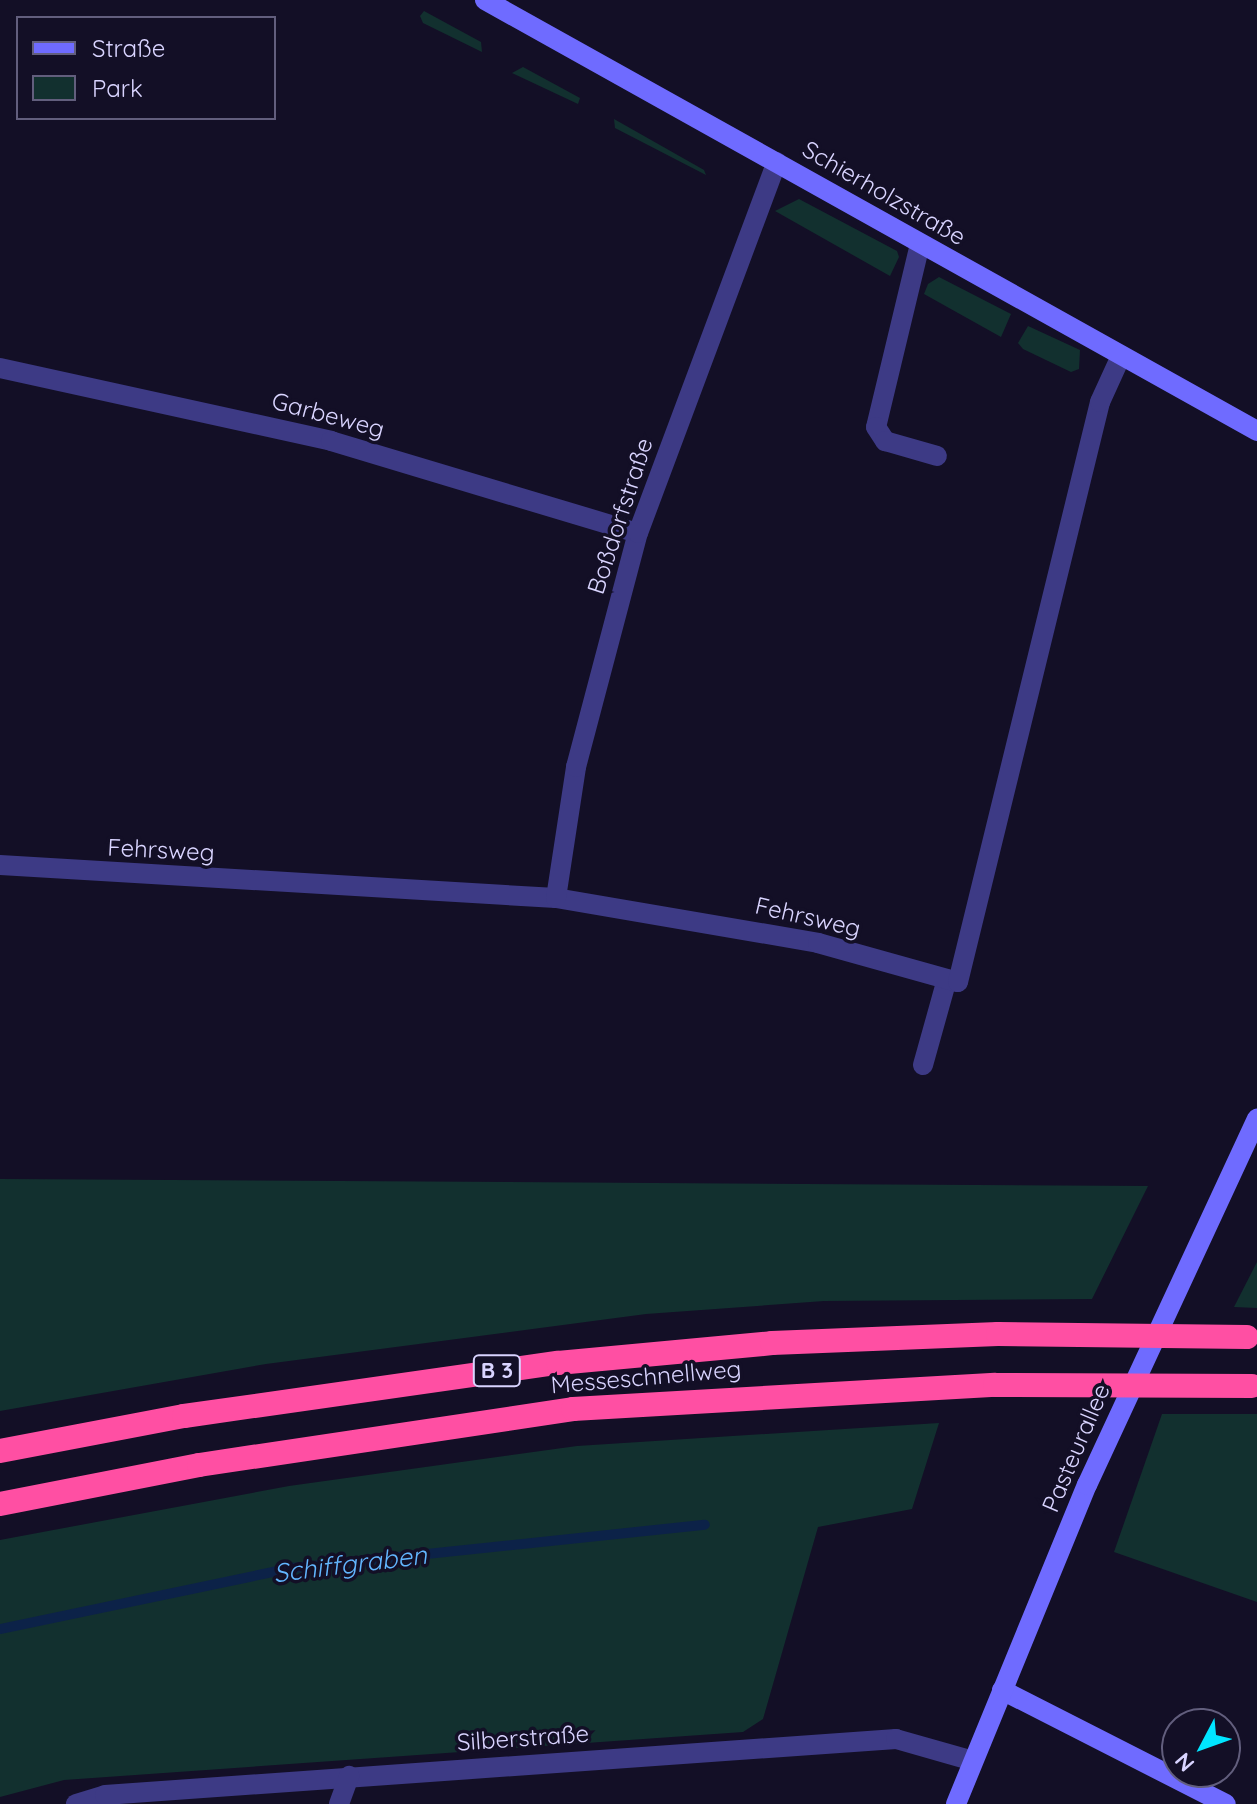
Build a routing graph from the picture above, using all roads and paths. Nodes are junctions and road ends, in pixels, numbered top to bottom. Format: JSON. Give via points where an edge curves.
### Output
{"nodes":[{"id":1,"x":485,"y":0,"type":"edge"},
{"id":2,"x":777,"y":162,"type":"junction"},
{"id":3,"x":920,"y":244,"type":"junction"},
{"id":4,"x":1121,"y":356,"type":"junction"},
{"id":5,"x":0,"y":368,"type":"edge"},
{"id":6,"x":1257,"y":431,"type":"edge"},
{"id":7,"x":937,"y":456,"type":"dead end"},
{"id":8,"x":638,"y":533,"type":"junction"},
{"id":9,"x":0,"y":865,"type":"edge"},
{"id":10,"x":556,"y":898,"type":"junction"},
{"id":11,"x":947,"y":979,"type":"junction"},
{"id":12,"x":923,"y":1065,"type":"dead end"},
{"id":13,"x":1257,"y":1118,"type":"edge"},
{"id":14,"x":1252,"y":1337,"type":"edge"},
{"id":15,"x":1254,"y":1386,"type":"edge"},
{"id":16,"x":0,"y":1451,"type":"edge"},
{"id":17,"x":0,"y":1504,"type":"edge"},
{"id":18,"x":1002,"y":1690,"type":"junction"},
{"id":19,"x":973,"y":1761,"type":"junction"},
{"id":20,"x":349,"y":1776,"type":"junction"},
{"id":21,"x":76,"y":1804,"type":"edge"},
{"id":22,"x":339,"y":1804,"type":"edge"},
{"id":23,"x":956,"y":1804,"type":"edge"},
{"id":24,"x":1226,"y":1804,"type":"edge"}],
"edges":[{"from":1,"to":2,"type":"street","name":"Schierholzstraße"},
{"from":2,"to":3,"type":"street","name":"Schierholzstraße"},
{"from":2,"to":8,"type":"street","name":"Boßdorfstraße"},
{"from":3,"to":4,"type":"street","name":"Schierholzstraße"},
{"from":3,"to":7,"type":"street","via":[[876,427],[885,441]]},
{"from":4,"to":6,"type":"street","name":"Schierholzstraße"},
{"from":4,"to":11,"type":"street","via":[[1100,402],[958,982]]},
{"from":5,"to":8,"type":"street","name":"Garbeweg","via":[[331,441]]},
{"from":8,"to":10,"type":"street","name":"Boßdorfstraße","via":[[576,767]]},
{"from":9,"to":10,"type":"street","name":"Fehrsweg"},
{"from":10,"to":11,"type":"street","name":"Fehrsweg","via":[[818,943]]},
{"from":11,"to":12,"type":"street"},
{"from":13,"to":18,"type":"street","name":"Pasteurallee","via":[[1119,1413]]},
{"from":14,"to":16,"type":"highway","name":"Messeschnellweg","number":"B 3","bridge":true,"via":[[998,1334],[772,1343],[558,1363],[199,1414]]},
{"from":15,"to":17,"type":"highway","name":"Messeschnellweg","number":"B 3","bridge":true,"via":[[995,1385],[573,1409],[215,1462]]},
{"from":18,"to":19,"type":"street","name":"Pasteurallee"},
{"from":18,"to":24,"type":"street"},
{"from":19,"to":20,"type":"street","name":"Silberstraße","via":[[896,1739]]},
{"from":19,"to":23,"type":"street","name":"Pasteurallee"},
{"from":20,"to":21,"type":"street","name":"Silberstraße","via":[[105,1795]]},
{"from":20,"to":22,"type":"street"}]}
